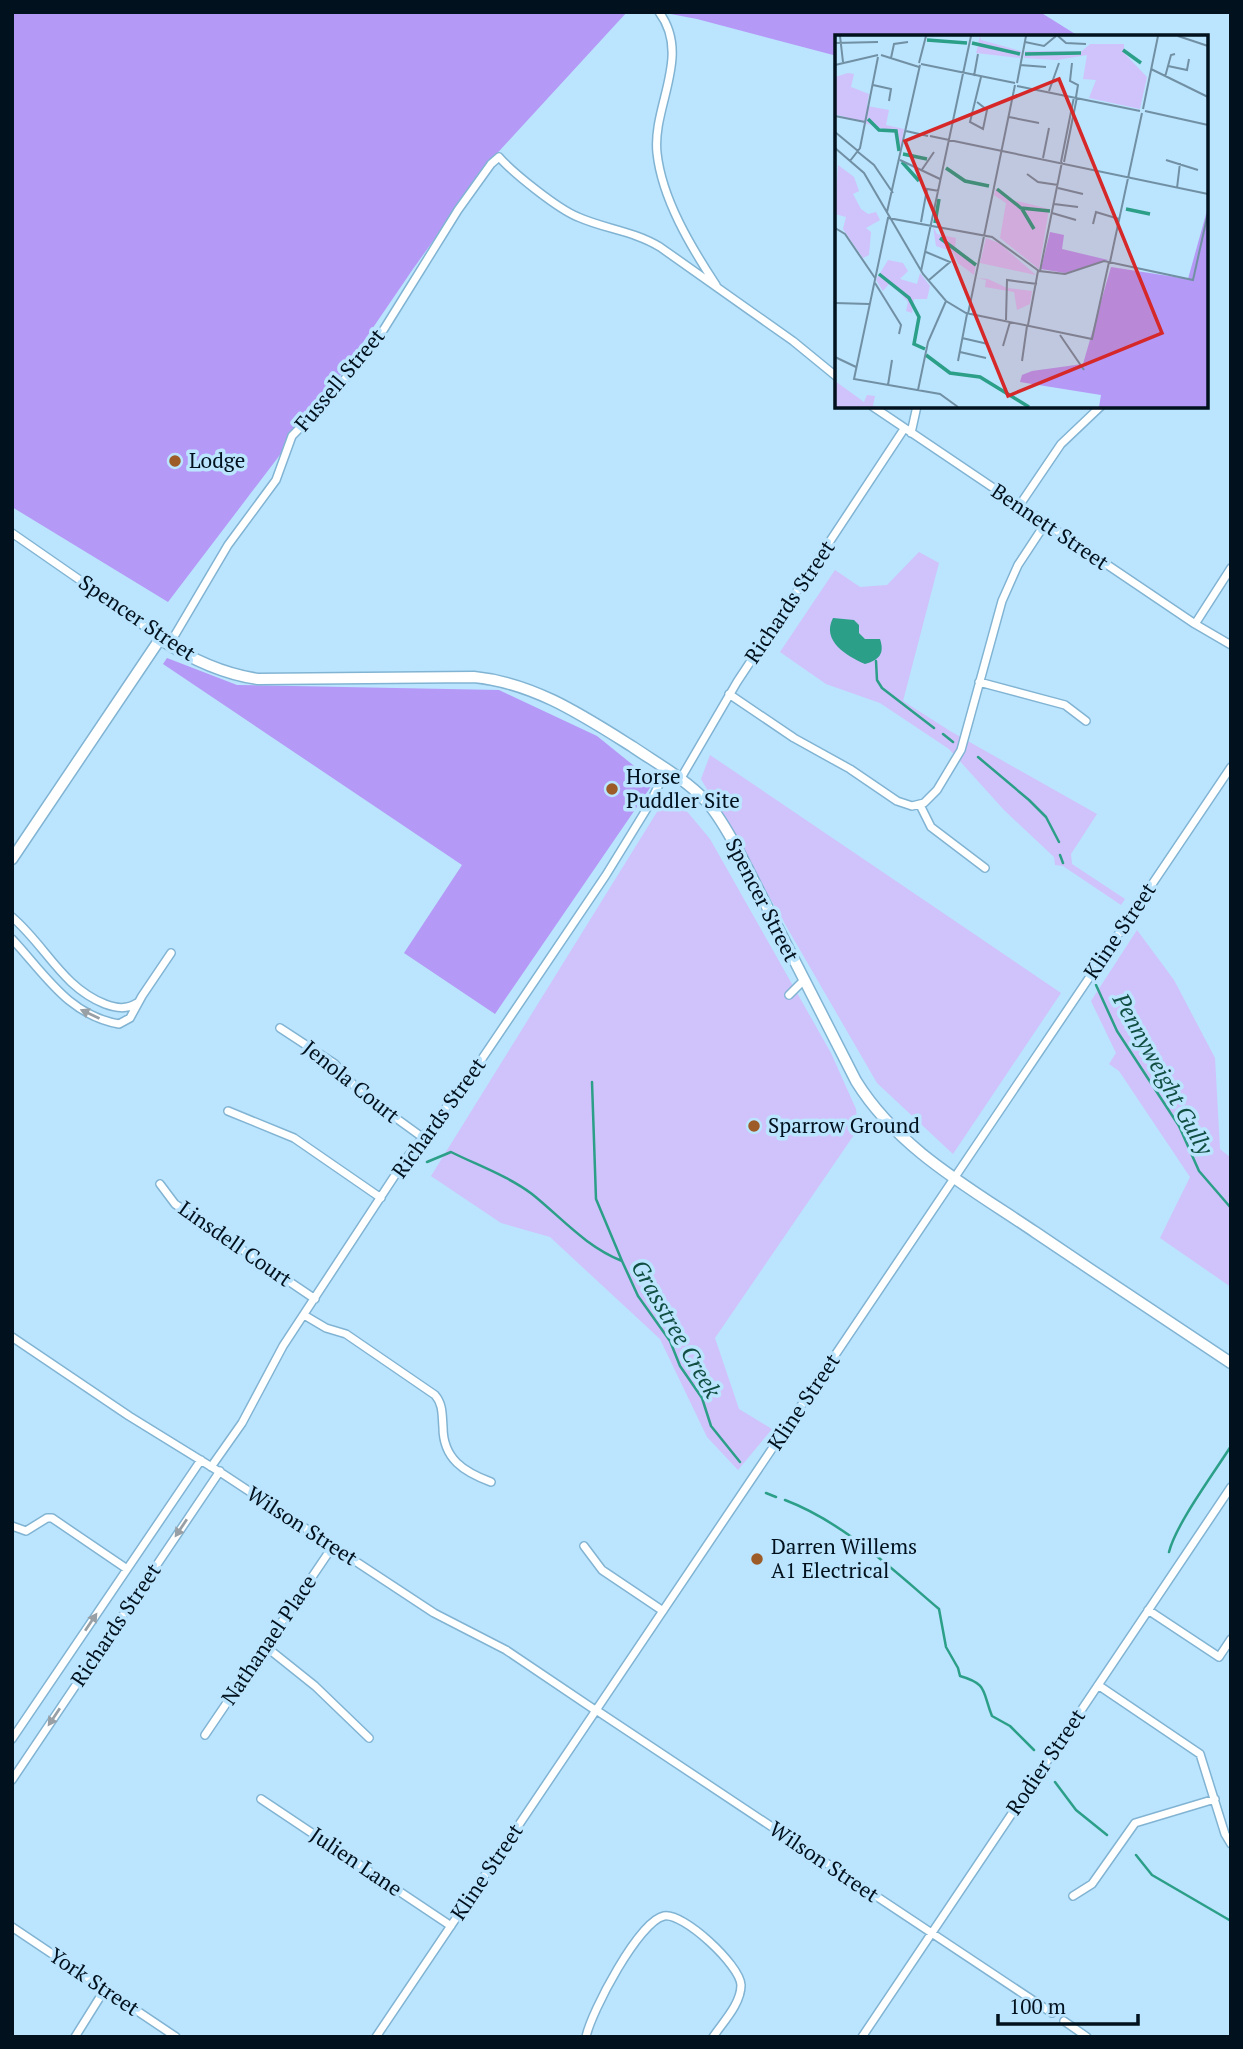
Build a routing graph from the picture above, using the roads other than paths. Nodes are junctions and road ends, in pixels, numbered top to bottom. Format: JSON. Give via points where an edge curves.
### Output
{"nodes":[{"id":1,"x":659,"y":12,"type":"edge"},
{"id":2,"x":718,"y":288,"type":"junction"},
{"id":3,"x":835,"y":375,"type":"edge"},
{"id":4,"x":875,"y":408,"type":"edge"},
{"id":5,"x":916,"y":408,"type":"edge"},
{"id":6,"x":1099,"y":408,"type":"edge"},
{"id":7,"x":908,"y":431,"type":"junction"},
{"id":8,"x":1019,"y":506,"type":"junction"},
{"id":9,"x":1045,"y":524,"type":"junction"},
{"id":10,"x":12,"y":533,"type":"edge"},
{"id":11,"x":1231,"y":568,"type":"edge"},
{"id":12,"x":1195,"y":624,"type":"junction"},
{"id":13,"x":164,"y":642,"type":"junction"},
{"id":14,"x":1231,"y":645,"type":"edge"},
{"id":15,"x":979,"y":682,"type":"junction"},
{"id":16,"x":729,"y":694,"type":"junction"},
{"id":17,"x":1086,"y":721,"type":"dead end"},
{"id":18,"x":1231,"y":767,"type":"edge"},
{"id":19,"x":667,"y":769,"type":"junction"},
{"id":20,"x":681,"y":778,"type":"junction"},
{"id":21,"x":920,"y":805,"type":"junction"},
{"id":22,"x":12,"y":859,"type":"edge"},
{"id":23,"x":985,"y":868,"type":"dead end"},
{"id":24,"x":12,"y":918,"type":"edge"},
{"id":25,"x":12,"y":939,"type":"edge"},
{"id":26,"x":171,"y":953,"type":"dead end"},
{"id":27,"x":803,"y":981,"type":"junction"},
{"id":28,"x":789,"y":995,"type":"dead end"},
{"id":29,"x":141,"y":997,"type":"junction"},
{"id":30,"x":280,"y":1028,"type":"dead end"},
{"id":31,"x":228,"y":1111,"type":"dead end"},
{"id":32,"x":422,"y":1137,"type":"junction"},
{"id":33,"x":954,"y":1177,"type":"junction"},
{"id":34,"x":160,"y":1184,"type":"dead end"},
{"id":35,"x":381,"y":1198,"type":"junction"},
{"id":36,"x":315,"y":1299,"type":"junction"},
{"id":37,"x":304,"y":1315,"type":"junction"},
{"id":38,"x":12,"y":1337,"type":"edge"},
{"id":39,"x":1231,"y":1363,"type":"edge"},
{"id":40,"x":201,"y":1460,"type":"junction"},
{"id":41,"x":211,"y":1467,"type":"junction"},
{"id":42,"x":220,"y":1471,"type":"junction"},
{"id":43,"x":491,"y":1482,"type":"dead end"},
{"id":44,"x":1231,"y":1486,"type":"edge"},
{"id":45,"x":12,"y":1527,"type":"edge"},
{"id":46,"x":333,"y":1546,"type":"junction"},
{"id":47,"x":584,"y":1546,"type":"dead end"},
{"id":48,"x":127,"y":1569,"type":"junction"},
{"id":49,"x":1148,"y":1610,"type":"junction"},
{"id":50,"x":663,"y":1611,"type":"junction"},
{"id":51,"x":1231,"y":1639,"type":"edge"},
{"id":52,"x":265,"y":1646,"type":"junction"},
{"id":53,"x":1098,"y":1685,"type":"junction"},
{"id":54,"x":595,"y":1710,"type":"junction"},
{"id":55,"x":205,"y":1735,"type":"dead end"},
{"id":56,"x":369,"y":1738,"type":"dead end"},
{"id":57,"x":12,"y":1739,"type":"edge"},
{"id":58,"x":12,"y":1780,"type":"edge"},
{"id":59,"x":261,"y":1799,"type":"dead end"},
{"id":60,"x":1215,"y":1799,"type":"junction"},
{"id":61,"x":1231,"y":1844,"type":"edge"},
{"id":62,"x":1073,"y":1896,"type":"dead end"},
{"id":63,"x":451,"y":1926,"type":"junction"},
{"id":64,"x":12,"y":1927,"type":"edge"},
{"id":65,"x":931,"y":1933,"type":"junction"},
{"id":66,"x":107,"y":1990,"type":"junction"},
{"id":67,"x":1052,"y":2013,"type":"dead end"},
{"id":68,"x":1064,"y":2021,"type":"dead end"},
{"id":69,"x":75,"y":2037,"type":"edge"},
{"id":70,"x":176,"y":2037,"type":"edge"},
{"id":71,"x":376,"y":2037,"type":"edge"},
{"id":72,"x":586,"y":2037,"type":"edge"},
{"id":73,"x":713,"y":2037,"type":"edge"},
{"id":74,"x":862,"y":2037,"type":"edge"},
{"id":75,"x":1087,"y":2037,"type":"edge"}],
"edges":[{"from":1,"to":2,"type":"street","via":[[668,28],[672,56],[657,138],[658,159],[680,222]]},
{"from":2,"to":3,"type":"street"},
{"from":2,"to":13,"type":"street","name":"Fussell Street","via":[[653,243],[572,215],[499,157],[458,210],[384,329],[334,393],[292,436],[276,480]]},
{"from":4,"to":7,"type":"street","name":"Bennett Street"},
{"from":5,"to":7,"type":"street","name":"Richards Street"},
{"from":6,"to":8,"type":"street","via":[[1058,448]]},
{"from":7,"to":8,"type":"street","name":"Bennett Street"},
{"from":7,"to":16,"type":"street","name":"Richards Street"},
{"from":8,"to":9,"type":"street","name":"Bennett Street"},
{"from":9,"to":12,"type":"street","name":"Bennett Street"},
{"from":9,"to":15,"type":"street","via":[[1007,589]]},
{"from":10,"to":13,"type":"street","name":"Spencer Street"},
{"from":11,"to":12,"type":"street"},
{"from":12,"to":14,"type":"street","name":"Bennett Street"},
{"from":13,"to":19,"type":"street","name":"Spencer Street","via":[[225,671],[258,680],[474,677],[516,684],[576,712]]},
{"from":13,"to":22,"type":"street","name":"Fussell Street"},
{"from":15,"to":17,"type":"street","via":[[1065,705]]},
{"from":15,"to":21,"type":"street","via":[[959,754],[933,795]]},
{"from":16,"to":20,"type":"street","name":"Richards Street"},
{"from":16,"to":21,"type":"street","via":[[897,801]]},
{"from":18,"to":33,"type":"street","name":"Kline Street"},
{"from":19,"to":20,"type":"street","name":"Spencer Street"},
{"from":19,"to":32,"type":"street","name":"Richards Street","via":[[580,914],[467,1081]]},
{"from":20,"to":27,"type":"street","name":"Spencer Street","via":[[707,802],[728,832]]},
{"from":21,"to":23,"type":"street","via":[[931,827]]},
{"from":24,"to":29,"type":"street","via":[[83,993],[119,1008],[133,1006]]},
{"from":29,"to":25,"type":"street","one_way":true,"via":[[130,1018],[121,1024],[84,1012],[56,991]]},
{"from":26,"to":29,"type":"street"},
{"from":27,"to":28,"type":"street"},
{"from":27,"to":33,"type":"street","name":"Spencer Street","via":[[873,1106],[907,1143]]},
{"from":30,"to":32,"type":"street","name":"Jenola Court","via":[[335,1064],[360,1092]]},
{"from":31,"to":35,"type":"street","via":[[294,1138]]},
{"from":32,"to":35,"type":"street","name":"Richards Street"},
{"from":33,"to":39,"type":"street","name":"Spencer Street"},
{"from":33,"to":50,"type":"street","name":"Kline Street"},
{"from":34,"to":36,"type":"street","name":"Linsdell Court","via":[[175,1205]]},
{"from":35,"to":36,"type":"street","name":"Richards Street"},
{"from":36,"to":37,"type":"street","name":"Richards Street"},
{"from":37,"to":41,"type":"street","name":"Richards Street"},
{"from":37,"to":43,"type":"street","via":[[346,1334],[435,1395],[442,1408],[447,1450],[468,1473]]},
{"from":38,"to":40,"type":"street","name":"Wilson Street"},
{"from":40,"to":41,"type":"street","name":"Wilson Street"},
{"from":40,"to":48,"type":"street","name":"Richards Street"},
{"from":41,"to":42,"type":"street","name":"Wilson Street"},
{"from":42,"to":46,"type":"street","name":"Wilson Street"},
{"from":42,"to":58,"type":"street","name":"Richards Street","one_way":true},
{"from":44,"to":49,"type":"street","name":"Rodier Street"},
{"from":45,"to":48,"type":"street","via":[[28,1530],[52,1518]]},
{"from":46,"to":52,"type":"street","name":"Nathanael Place"},
{"from":46,"to":54,"type":"street","name":"Wilson Street","via":[[435,1613],[506,1650]]},
{"from":47,"to":50,"type":"street","via":[[602,1570]]},
{"from":57,"to":48,"type":"street","name":"Richards Street","one_way":true},
{"from":49,"to":51,"type":"street","via":[[1219,1657]]},
{"from":49,"to":53,"type":"street","name":"Rodier Street"},
{"from":50,"to":54,"type":"street","name":"Kline Street"},
{"from":52,"to":55,"type":"street","name":"Nathanael Place"},
{"from":52,"to":56,"type":"street","via":[[316,1686]]},
{"from":53,"to":60,"type":"street","via":[[1200,1754]]},
{"from":53,"to":65,"type":"street","name":"Rodier Street"},
{"from":54,"to":63,"type":"street","name":"Kline Street"},
{"from":54,"to":65,"type":"street","name":"Wilson Street"},
{"from":59,"to":63,"type":"street","name":"Julien Lane"},
{"from":60,"to":61,"type":"street"},
{"from":60,"to":62,"type":"street","via":[[1135,1823],[1092,1884]]},
{"from":63,"to":71,"type":"street","name":"Kline Street"},
{"from":64,"to":66,"type":"street","name":"York Street"},
{"from":65,"to":67,"type":"street","name":"Wilson Street"},
{"from":65,"to":74,"type":"street","name":"Rodier Street"},
{"from":66,"to":69,"type":"street"},
{"from":66,"to":70,"type":"street","name":"York Street"},
{"from":68,"to":75,"type":"street"},
{"from":72,"to":73,"type":"street","via":[[630,1950],[653,1921],[668,1915],[685,1922],[726,1958],[739,1976],[737,1999]]}]}
